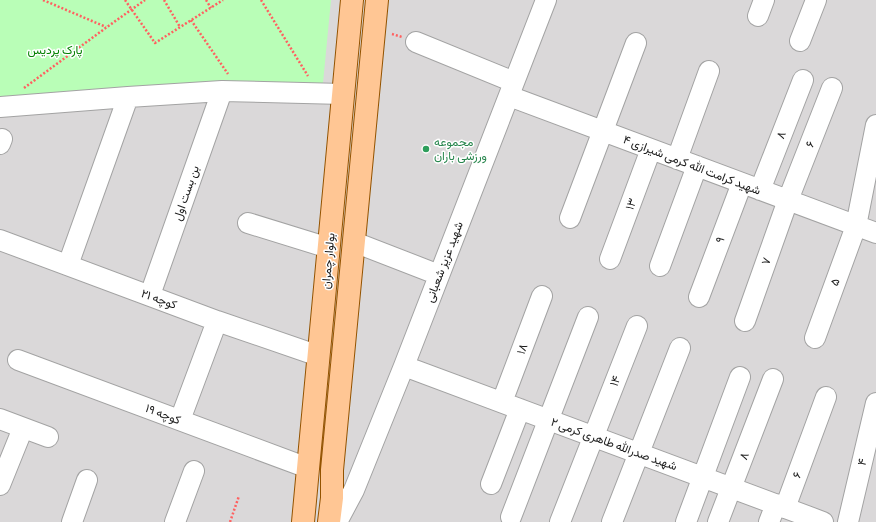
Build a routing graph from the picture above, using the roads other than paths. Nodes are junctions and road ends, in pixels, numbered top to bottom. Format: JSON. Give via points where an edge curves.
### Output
{"nodes":[{"id":1,"x":352,"y":0,"type":"edge"},
{"id":2,"x":377,"y":0,"type":"edge"},
{"id":3,"x":546,"y":0,"type":"edge"},
{"id":4,"x":816,"y":0,"type":"edge"},
{"id":5,"x":800,"y":41,"type":"dead end"},
{"id":6,"x":416,"y":42,"type":"road end"},
{"id":7,"x":636,"y":44,"type":"dead end"},
{"id":8,"x":708,"y":71,"type":"dead end"},
{"id":9,"x":803,"y":80,"type":"dead end"},
{"id":10,"x":832,"y":88,"type":"dead end"},
{"id":11,"x":512,"y":89,"type":"junction"},
{"id":12,"x":231,"y":91,"type":"junction"},
{"id":13,"x":343,"y":94,"type":"junction"},
{"id":14,"x":128,"y":97,"type":"junction"},
{"id":15,"x":0,"y":108,"type":"edge"},
{"id":16,"x":876,"y":125,"type":"edge"},
{"id":17,"x":603,"y":131,"type":"junction"},
{"id":18,"x":651,"y":149,"type":"junction"},
{"id":19,"x":677,"y":159,"type":"junction"},
{"id":20,"x":697,"y":166,"type":"junction"},
{"id":21,"x":742,"y":183,"type":"junction"},
{"id":22,"x":760,"y":190,"type":"junction"},
{"id":23,"x":788,"y":200,"type":"junction"},
{"id":24,"x":570,"y":218,"type":"dead end"},
{"id":25,"x":248,"y":223,"type":"dead end"},
{"id":26,"x":856,"y":226,"type":"junction"},
{"id":27,"x":876,"y":233,"type":"edge"},
{"id":28,"x":0,"y":240,"type":"edge"},
{"id":29,"x":354,"y":242,"type":"junction"},
{"id":30,"x":329,"y":248,"type":"junction"},
{"id":31,"x":610,"y":259,"type":"dead end"},
{"id":32,"x":68,"y":265,"type":"junction"},
{"id":33,"x":660,"y":266,"type":"dead end"},
{"id":34,"x":439,"y":275,"type":"junction"},
{"id":35,"x":150,"y":296,"type":"junction"},
{"id":36,"x":542,"y":296,"type":"dead end"},
{"id":37,"x":699,"y":297,"type":"dead end"},
{"id":38,"x":588,"y":317,"type":"dead end"},
{"id":39,"x":217,"y":321,"type":"junction"},
{"id":40,"x":745,"y":321,"type":"dead end"},
{"id":41,"x":637,"y":326,"type":"dead end"},
{"id":42,"x":815,"y":338,"type":"dead end"},
{"id":43,"x":680,"y":348,"type":"dead end"},
{"id":44,"x":319,"y":356,"type":"junction"},
{"id":45,"x":18,"y":360,"type":"dead end"},
{"id":46,"x":404,"y":366,"type":"junction"},
{"id":47,"x":740,"y":377,"type":"dead end"},
{"id":48,"x":773,"y":379,"type":"dead end"},
{"id":49,"x":826,"y":397,"type":"dead end"},
{"id":50,"x":876,"y":403,"type":"edge"},
{"id":51,"x":511,"y":406,"type":"junction"},
{"id":52,"x":0,"y":419,"type":"edge"},
{"id":53,"x":180,"y":420,"type":"junction"},
{"id":54,"x":548,"y":420,"type":"junction"},
{"id":55,"x":23,"y":428,"type":"junction"},
{"id":56,"x":594,"y":436,"type":"junction"},
{"id":57,"x":48,"y":437,"type":"dead end"},
{"id":58,"x":639,"y":453,"type":"junction"},
{"id":59,"x":308,"y":468,"type":"junction"},
{"id":60,"x":194,"y":471,"type":"dead end"},
{"id":61,"x":703,"y":477,"type":"junction"},
{"id":62,"x":87,"y":480,"type":"dead end"},
{"id":63,"x":491,"y":484,"type":"dead end"},
{"id":64,"x":0,"y":485,"type":"edge"},
{"id":65,"x":731,"y":488,"type":"junction"},
{"id":66,"x":777,"y":511,"type":"edge"},
{"id":67,"x":511,"y":517,"type":"dead end"},
{"id":68,"x":72,"y":522,"type":"edge"},
{"id":69,"x":175,"y":522,"type":"edge"},
{"id":70,"x":303,"y":522,"type":"edge"},
{"id":71,"x":329,"y":522,"type":"edge"},
{"id":72,"x":337,"y":522,"type":"edge"},
{"id":73,"x":560,"y":522,"type":"edge"},
{"id":74,"x":612,"y":522,"type":"edge"},
{"id":75,"x":686,"y":522,"type":"edge"},
{"id":76,"x":718,"y":522,"type":"edge"},
{"id":77,"x":823,"y":522,"type":"edge"},
{"id":78,"x":848,"y":522,"type":"edge"}],
"edges":[{"from":1,"to":13,"type":"main road","name":"بولوار چمران"},
{"from":2,"to":29,"type":"main road","name":"بولوار چمران"},
{"from":3,"to":11,"type":"street","name":"شهید عزیز شعبانی"},
{"from":4,"to":5,"type":"street"},
{"from":6,"to":11,"type":"street","name":"شهید کرامت الله کرمی شیرازی ۴"},
{"from":7,"to":17,"type":"street"},
{"from":8,"to":19,"type":"street"},
{"from":9,"to":22,"type":"street","name":"۸"},
{"from":10,"to":23,"type":"street","name":"۶"},
{"from":11,"to":17,"type":"street","name":"شهید کرامت الله کرمی شیرازی ۴"},
{"from":11,"to":34,"type":"street","name":"شهید عزیز شعبانی"},
{"from":12,"to":13,"type":"street"},
{"from":12,"to":14,"type":"street"},
{"from":12,"to":35,"type":"street","name":"بن بست اول"},
{"from":13,"to":30,"type":"main road","name":"بولوار چمران"},
{"from":14,"to":15,"type":"street"},
{"from":14,"to":32,"type":"street"},
{"from":16,"to":26,"type":"street"},
{"from":17,"to":18,"type":"street","name":"شهید کرامت الله کرمی شیرازی ۴"},
{"from":17,"to":24,"type":"street"},
{"from":18,"to":19,"type":"street","name":"شهید کرامت الله کرمی شیرازی ۴"},
{"from":18,"to":31,"type":"street","name":"۱۳"},
{"from":19,"to":20,"type":"street","name":"شهید کرامت الله کرمی شیرازی ۴"},
{"from":20,"to":21,"type":"street","name":"شهید کرامت الله کرمی شیرازی ۴"},
{"from":20,"to":33,"type":"street"},
{"from":21,"to":22,"type":"street","name":"شهید کرامت الله کرمی شیرازی ۴"},
{"from":21,"to":37,"type":"street","name":"۹"},
{"from":22,"to":23,"type":"street","name":"شهید کرامت الله کرمی شیرازی ۴"},
{"from":23,"to":26,"type":"street","name":"شهید کرامت الله کرمی شیرازی ۴"},
{"from":23,"to":40,"type":"street","name":"۷"},
{"from":25,"to":30,"type":"street"},
{"from":26,"to":27,"type":"street","name":"شهید کرامت الله کرمی شیرازی ۴"},
{"from":26,"to":42,"type":"street","name":"۵"},
{"from":28,"to":32,"type":"street","name":"کوچه ۲۱"},
{"from":29,"to":34,"type":"street"},
{"from":29,"to":71,"type":"main road","name":"بولوار چمران"},
{"from":30,"to":44,"type":"main road","name":"بولوار چمران"},
{"from":32,"to":35,"type":"street","name":"کوچه ۲۱"},
{"from":34,"to":46,"type":"street","name":"شهید عزیز شعبانی"},
{"from":35,"to":39,"type":"street","name":"کوچه ۲۱"},
{"from":36,"to":51,"type":"street","name":"۱۸"},
{"from":38,"to":54,"type":"street"},
{"from":39,"to":44,"type":"street","name":"کوچه ۲۱"},
{"from":39,"to":53,"type":"street"},
{"from":41,"to":56,"type":"street","name":"۱۴"},
{"from":43,"to":58,"type":"street"},
{"from":44,"to":59,"type":"main road","name":"بولوار چمران"},
{"from":45,"to":53,"type":"street","name":"کوچه ۱۹"},
{"from":46,"to":51,"type":"street","name":"شهید صدرالله طاهری کرمی ۲"},
{"from":46,"to":72,"type":"street","name":"شهید عزیز شعبانی","via":[[354,490]]},
{"from":47,"to":61,"type":"street"},
{"from":48,"to":65,"type":"street","name":"۸"},
{"from":49,"to":66,"type":"street","name":"۶"},
{"from":50,"to":78,"type":"street","name":"۴"},
{"from":51,"to":54,"type":"street","name":"شهید صدرالله طاهری کرمی ۲"},
{"from":51,"to":63,"type":"street","name":"۱۸"},
{"from":52,"to":55,"type":"street"},
{"from":53,"to":59,"type":"street","name":"کوچه ۱۹"},
{"from":54,"to":56,"type":"street","name":"شهید صدرالله طاهری کرمی ۲"},
{"from":54,"to":67,"type":"street"},
{"from":55,"to":57,"type":"street"},
{"from":55,"to":64,"type":"street"},
{"from":56,"to":58,"type":"street","name":"شهید صدرالله طاهری کرمی ۲"},
{"from":56,"to":73,"type":"street"},
{"from":58,"to":61,"type":"street","name":"شهید صدرالله طاهری کرمی ۲"},
{"from":58,"to":74,"type":"street"},
{"from":59,"to":70,"type":"main road","name":"بولوار چمران"},
{"from":60,"to":69,"type":"street"},
{"from":61,"to":65,"type":"street","name":"شهید صدرالله طاهری کرمی ۲"},
{"from":61,"to":75,"type":"street"},
{"from":62,"to":68,"type":"street"},
{"from":65,"to":66,"type":"street","name":"شهید صدرالله طاهری کرمی ۲"},
{"from":65,"to":76,"type":"street"},
{"from":66,"to":77,"type":"street","name":"شهید صدرالله طاهری کرمی ۲"}]}
